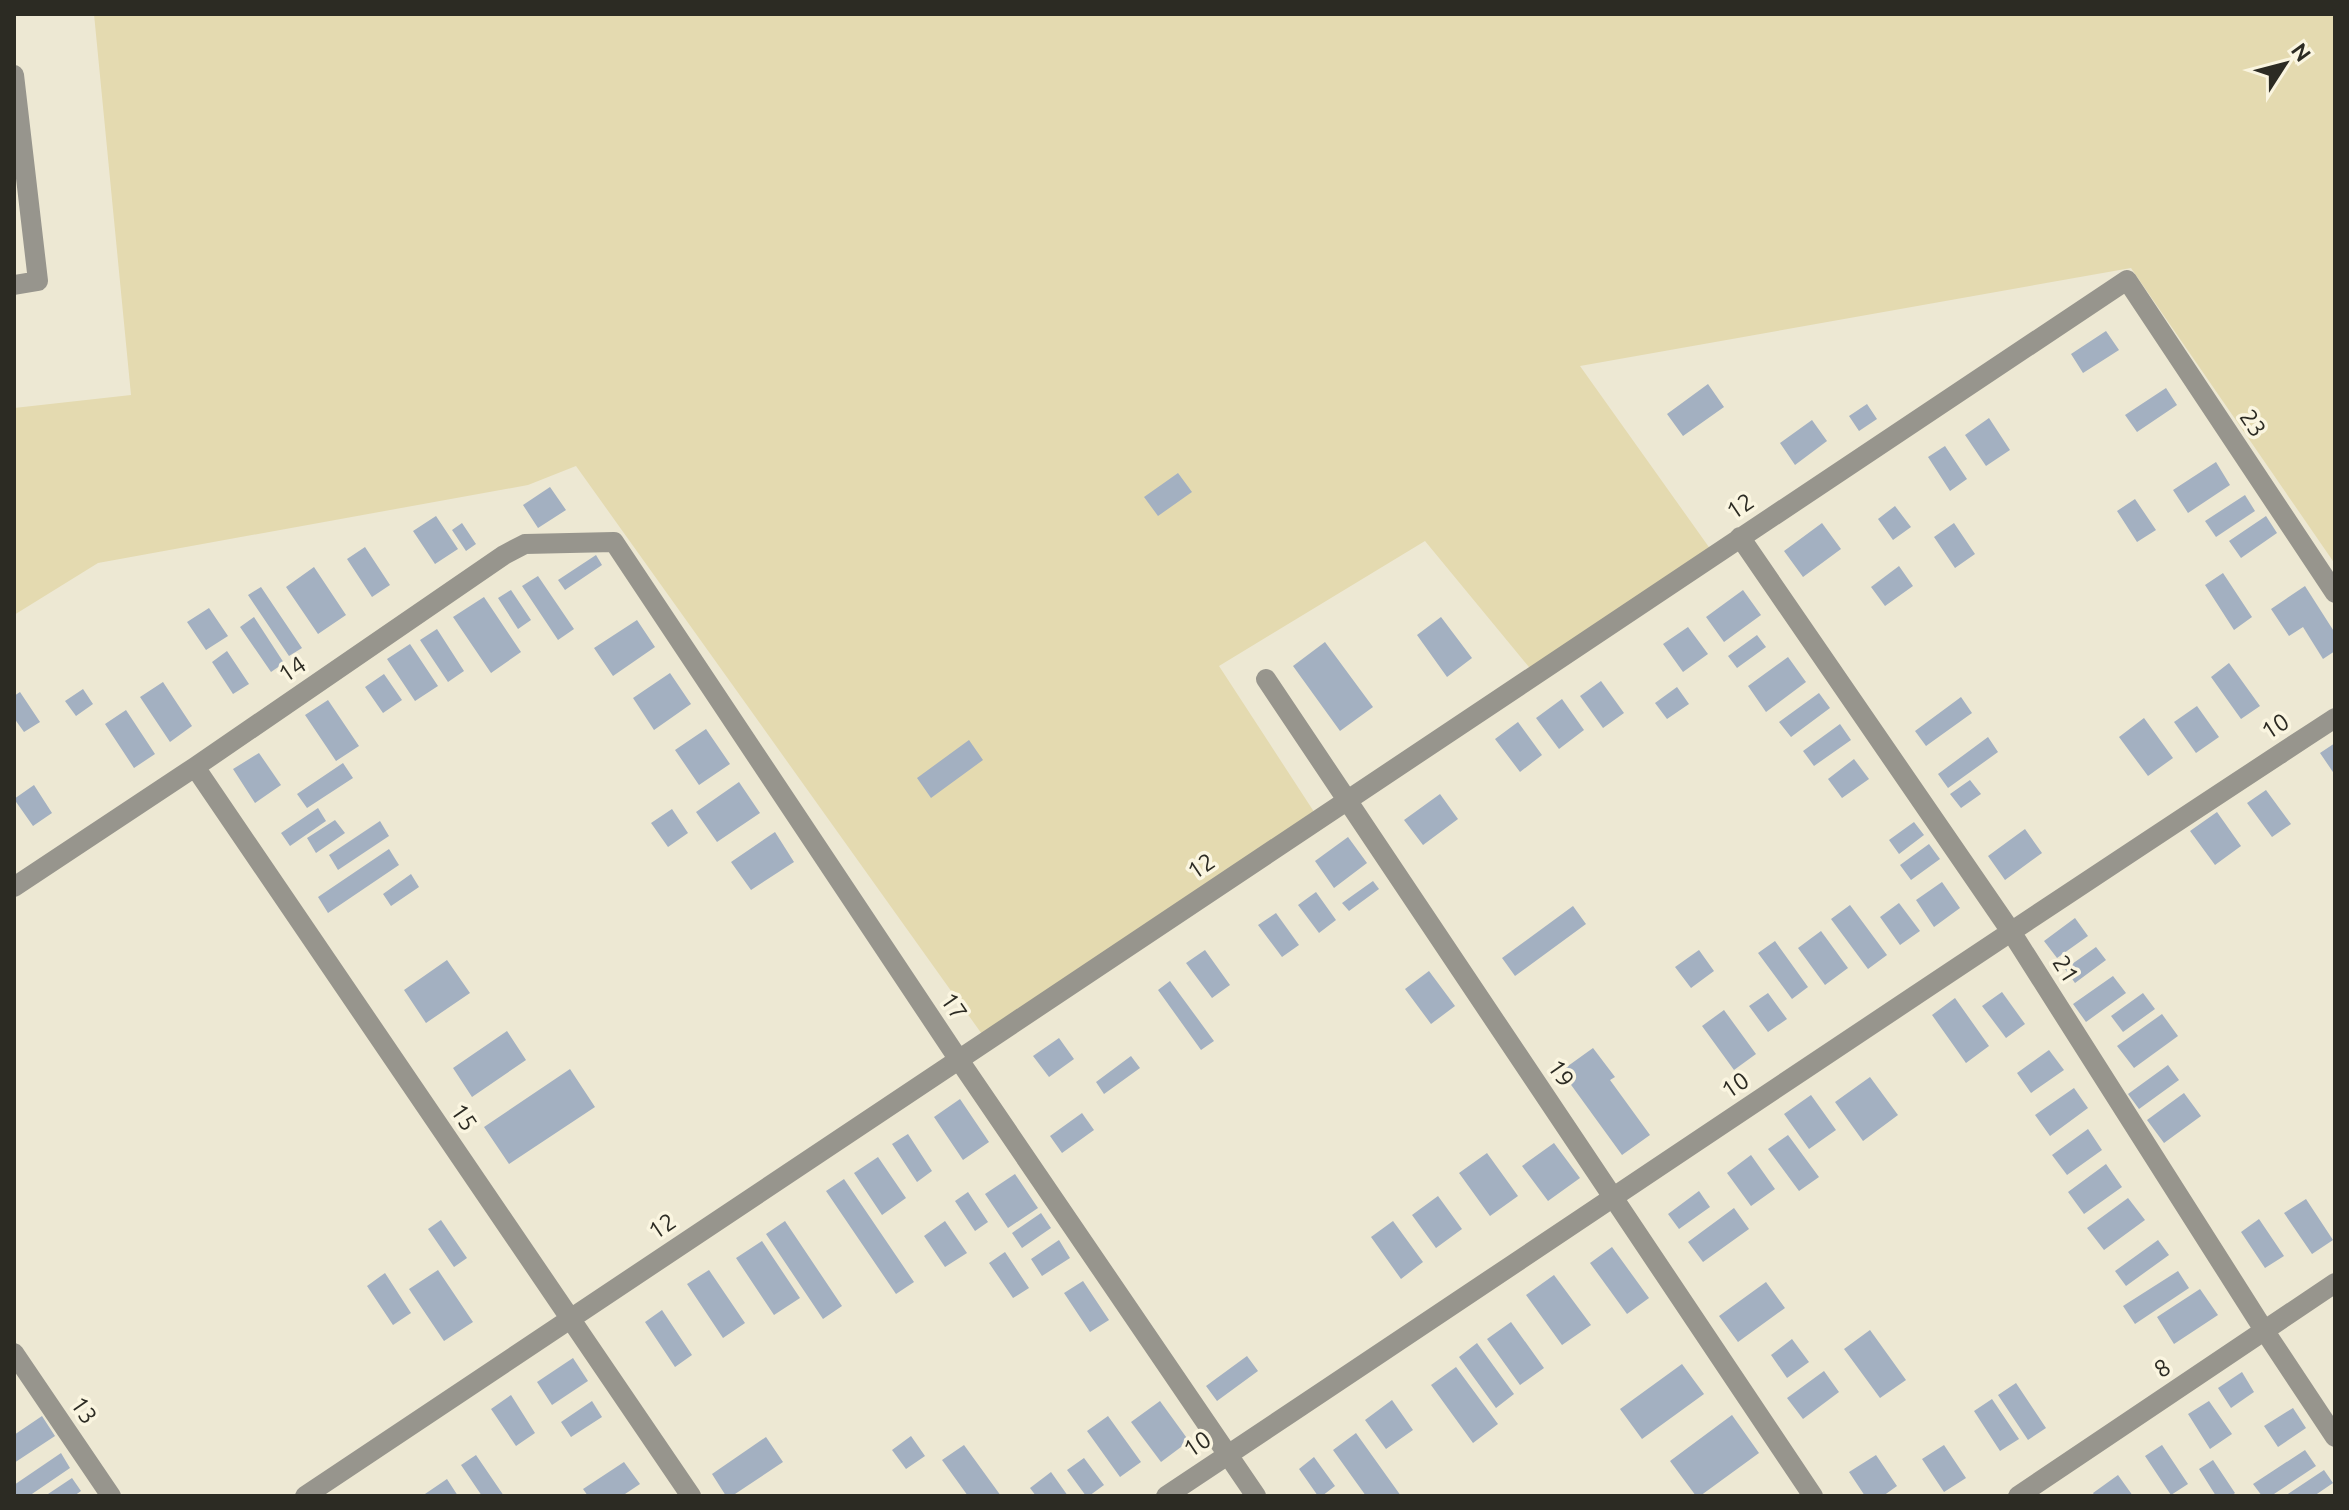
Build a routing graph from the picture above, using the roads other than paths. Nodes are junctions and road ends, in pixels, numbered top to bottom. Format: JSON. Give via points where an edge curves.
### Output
{"nodes":[{"id":1,"x":14,"y":75,"type":"edge"},
{"id":2,"x":2127,"y":280,"type":"joint"},
{"id":3,"x":14,"y":285,"type":"edge"},
{"id":4,"x":1740,"y":537,"type":"junction"},
{"id":5,"x":614,"y":542,"type":"joint"},
{"id":6,"x":2335,"y":593,"type":"edge"},
{"id":7,"x":1266,"y":679,"type":"dead end"},
{"id":8,"x":2335,"y":718,"type":"edge"},
{"id":9,"x":195,"y":767,"type":"junction"},
{"id":10,"x":1347,"y":800,"type":"junction"},
{"id":11,"x":14,"y":887,"type":"edge"},
{"id":12,"x":2010,"y":930,"type":"junction"},
{"id":13,"x":959,"y":1060,"type":"junction"},
{"id":14,"x":1614,"y":1198,"type":"junction"},
{"id":15,"x":2335,"y":1283,"type":"edge"},
{"id":16,"x":570,"y":1319,"type":"junction"},
{"id":17,"x":2264,"y":1330,"type":"junction"},
{"id":18,"x":14,"y":1353,"type":"edge"},
{"id":19,"x":2335,"y":1437,"type":"edge"},
{"id":20,"x":1229,"y":1454,"type":"junction"},
{"id":21,"x":111,"y":1496,"type":"edge"},
{"id":22,"x":305,"y":1496,"type":"edge"},
{"id":23,"x":691,"y":1496,"type":"edge"},
{"id":24,"x":1166,"y":1496,"type":"edge"},
{"id":25,"x":1256,"y":1496,"type":"edge"},
{"id":26,"x":1813,"y":1496,"type":"edge"},
{"id":27,"x":2018,"y":1496,"type":"edge"}],
"edges":[{"from":1,"to":3,"type":"street","via":[[38,281]]},
{"from":2,"to":4,"type":"street","name":"12"},
{"from":2,"to":6,"type":"street","name":"23"},
{"from":4,"to":10,"type":"street","name":"12"},
{"from":4,"to":12,"type":"street","name":"21"},
{"from":5,"to":9,"type":"street","name":"14","via":[[525,544],[504,555]]},
{"from":5,"to":13,"type":"street","name":"17"},
{"from":7,"to":10,"type":"street","name":"19"},
{"from":8,"to":12,"type":"street","name":"10"},
{"from":9,"to":11,"type":"street","name":"14"},
{"from":9,"to":16,"type":"street","name":"15"},
{"from":10,"to":13,"type":"street","name":"12"},
{"from":10,"to":14,"type":"street","name":"19"},
{"from":12,"to":14,"type":"street","name":"10"},
{"from":12,"to":17,"type":"street","name":"21"},
{"from":13,"to":16,"type":"street","name":"12"},
{"from":13,"to":20,"type":"street","name":"17"},
{"from":14,"to":20,"type":"street","name":"10"},
{"from":14,"to":26,"type":"street","name":"19"},
{"from":15,"to":17,"type":"street","name":"8"},
{"from":16,"to":22,"type":"street","name":"12"},
{"from":16,"to":23,"type":"street","name":"15"},
{"from":17,"to":19,"type":"street","name":"21"},
{"from":17,"to":27,"type":"street","name":"8"},
{"from":18,"to":21,"type":"street","name":"13"},
{"from":20,"to":24,"type":"street","name":"10"},
{"from":20,"to":25,"type":"street","name":"17"}]}
